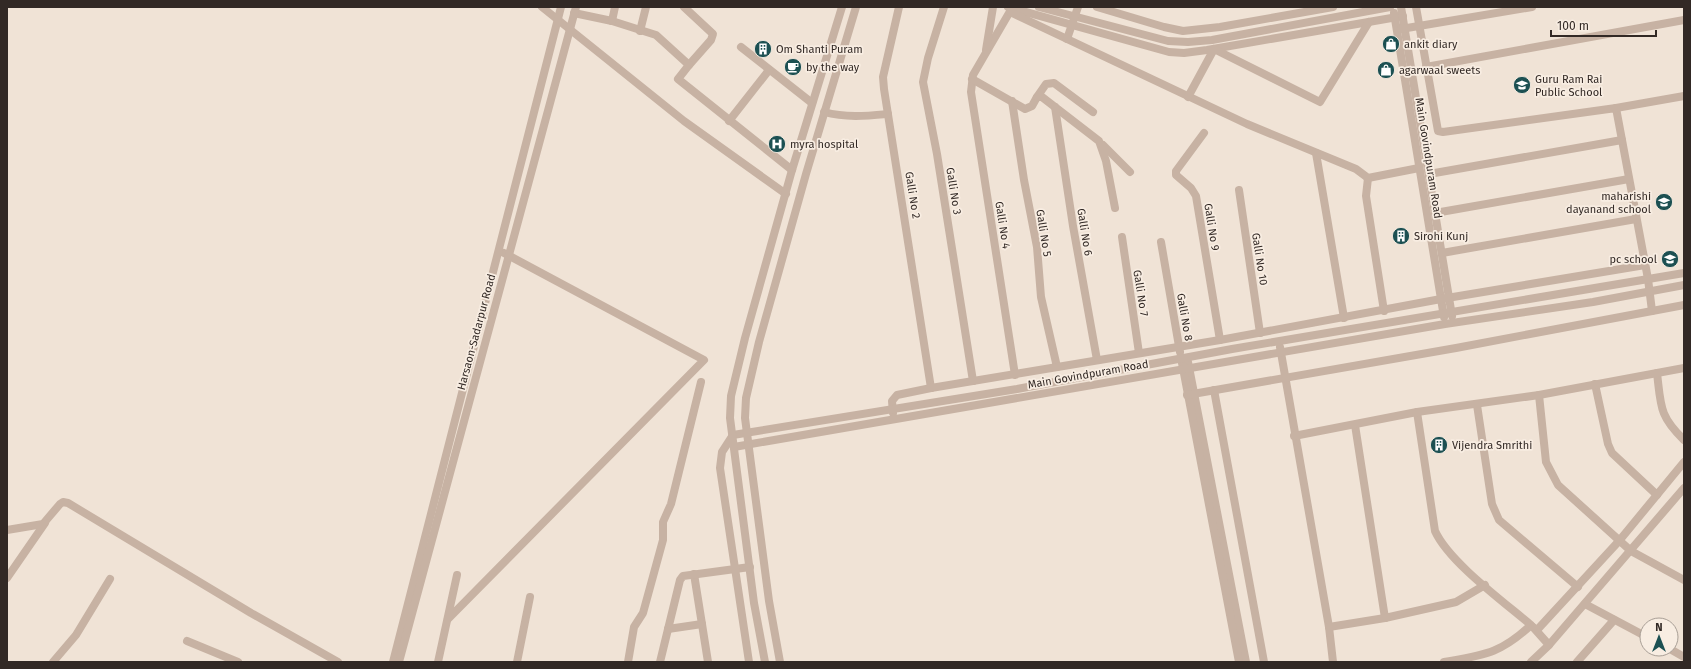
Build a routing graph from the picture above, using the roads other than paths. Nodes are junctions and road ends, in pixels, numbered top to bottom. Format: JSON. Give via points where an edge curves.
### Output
{"nodes":[{"id":1,"x":542,"y":7,"type":"edge"},
{"id":2,"x":561,"y":7,"type":"edge"},
{"id":3,"x":615,"y":7,"type":"edge"},
{"id":4,"x":646,"y":7,"type":"edge"},
{"id":5,"x":684,"y":7,"type":"edge"},
{"id":6,"x":842,"y":7,"type":"edge"},
{"id":7,"x":856,"y":7,"type":"edge"},
{"id":8,"x":899,"y":7,"type":"edge"},
{"id":9,"x":944,"y":7,"type":"edge"},
{"id":10,"x":992,"y":7,"type":"edge"},
{"id":11,"x":1039,"y":7,"type":"edge"},
{"id":12,"x":1078,"y":7,"type":"edge"},
{"id":13,"x":1097,"y":7,"type":"edge"},
{"id":14,"x":1333,"y":7,"type":"edge"},
{"id":15,"x":1392,"y":7,"type":"edge"},
{"id":16,"x":1416,"y":7,"type":"edge"},
{"id":17,"x":1532,"y":7,"type":"edge"},
{"id":18,"x":1010,"y":9,"type":"edge"},
{"id":19,"x":575,"y":10,"type":"edge"},
{"id":20,"x":1400,"y":13,"type":"edge"},
{"id":21,"x":1074,"y":18,"type":"junction"},
{"id":22,"x":558,"y":19,"type":"junction"},
{"id":23,"x":1684,"y":20,"type":"edge"},
{"id":24,"x":612,"y":21,"type":"junction"},
{"id":25,"x":1368,"y":22,"type":"junction"},
{"id":26,"x":1072,"y":26,"type":"junction"},
{"id":27,"x":1420,"y":26,"type":"junction"},
{"id":28,"x":571,"y":28,"type":"junction"},
{"id":29,"x":1401,"y":29,"type":"junction"},
{"id":30,"x":640,"y":31,"type":"junction"},
{"id":31,"x":1067,"y":39,"type":"junction"},
{"id":32,"x":741,"y":47,"type":"dead end"},
{"id":33,"x":1214,"y":49,"type":"junction"},
{"id":34,"x":985,"y":55,"type":"junction"},
{"id":35,"x":689,"y":65,"type":"junction"},
{"id":36,"x":1426,"y":67,"type":"junction"},
{"id":37,"x":769,"y":70,"type":"junction"},
{"id":38,"x":972,"y":79,"type":"junction"},
{"id":39,"x":1684,"y":96,"type":"edge"},
{"id":40,"x":1036,"y":97,"type":"junction"},
{"id":41,"x":1188,"y":97,"type":"junction"},
{"id":42,"x":1012,"y":101,"type":"junction"},
{"id":43,"x":812,"y":103,"type":"junction"},
{"id":44,"x":1055,"y":106,"type":"junction"},
{"id":45,"x":1616,"y":108,"type":"junction"},
{"id":46,"x":824,"y":112,"type":"junction"},
{"id":47,"x":1094,"y":112,"type":"dead end"},
{"id":48,"x":888,"y":114,"type":"junction"},
{"id":49,"x":729,"y":121,"type":"junction"},
{"id":50,"x":1204,"y":133,"type":"dead end"},
{"id":51,"x":1622,"y":140,"type":"junction"},
{"id":52,"x":1100,"y":141,"type":"junction"},
{"id":53,"x":1316,"y":153,"type":"junction"},
{"id":54,"x":1419,"y":168,"type":"junction"},
{"id":55,"x":792,"y":170,"type":"junction"},
{"id":56,"x":1130,"y":172,"type":"dead end"},
{"id":57,"x":1429,"y":174,"type":"junction"},
{"id":58,"x":1368,"y":178,"type":"junction"},
{"id":59,"x":1629,"y":178,"type":"junction"},
{"id":60,"x":1239,"y":190,"type":"dead end"},
{"id":61,"x":786,"y":194,"type":"junction"},
{"id":62,"x":1115,"y":208,"type":"dead end"},
{"id":63,"x":1435,"y":213,"type":"junction"},
{"id":64,"x":1636,"y":219,"type":"junction"},
{"id":65,"x":1122,"y":237,"type":"dead end"},
{"id":66,"x":1161,"y":242,"type":"dead end"},
{"id":67,"x":498,"y":249,"type":"junction"},
{"id":68,"x":1442,"y":253,"type":"junction"},
{"id":69,"x":508,"y":256,"type":"junction"},
{"id":70,"x":1645,"y":265,"type":"junction"},
{"id":71,"x":1684,"y":273,"type":"edge"},
{"id":72,"x":1648,"y":279,"type":"junction"},
{"id":73,"x":1684,"y":285,"type":"edge"},
{"id":74,"x":1650,"y":292,"type":"junction"},
{"id":75,"x":1445,"y":298,"type":"junction"},
{"id":76,"x":1684,"y":305,"type":"edge"},
{"id":77,"x":1384,"y":311,"type":"junction"},
{"id":78,"x":1652,"y":311,"type":"junction"},
{"id":79,"x":1447,"y":312,"type":"junction"},
{"id":80,"x":1344,"y":318,"type":"junction"},
{"id":81,"x":1449,"y":324,"type":"junction"},
{"id":82,"x":1260,"y":333,"type":"junction"},
{"id":83,"x":1220,"y":340,"type":"junction"},
{"id":84,"x":1279,"y":341,"type":"junction"},
{"id":85,"x":1179,"y":347,"type":"junction"},
{"id":86,"x":1280,"y":352,"type":"junction"},
{"id":87,"x":1140,"y":353,"type":"junction"},
{"id":88,"x":1184,"y":358,"type":"junction"},
{"id":89,"x":1097,"y":360,"type":"junction"},
{"id":90,"x":1057,"y":367,"type":"junction"},
{"id":91,"x":1186,"y":368,"type":"junction"},
{"id":92,"x":1684,"y":368,"type":"edge"},
{"id":93,"x":1015,"y":374,"type":"junction"},
{"id":94,"x":1657,"y":374,"type":"junction"},
{"id":95,"x":1285,"y":377,"type":"junction"},
{"id":96,"x":972,"y":381,"type":"junction"},
{"id":97,"x":700,"y":382,"type":"dead end"},
{"id":98,"x":1595,"y":384,"type":"junction"},
{"id":99,"x":931,"y":388,"type":"junction"},
{"id":100,"x":1214,"y":390,"type":"junction"},
{"id":101,"x":1190,"y":395,"type":"junction"},
{"id":102,"x":1538,"y":395,"type":"junction"},
{"id":103,"x":1477,"y":405,"type":"junction"},
{"id":104,"x":892,"y":408,"type":"junction"},
{"id":105,"x":1417,"y":412,"type":"junction"},
{"id":106,"x":894,"y":419,"type":"junction"},
{"id":107,"x":1354,"y":425,"type":"junction"},
{"id":108,"x":747,"y":432,"type":"junction"},
{"id":109,"x":733,"y":435,"type":"junction"},
{"id":110,"x":1294,"y":436,"type":"junction"},
{"id":111,"x":1684,"y":440,"type":"edge"},
{"id":112,"x":748,"y":445,"type":"junction"},
{"id":113,"x":734,"y":447,"type":"junction"},
{"id":114,"x":1684,"y":462,"type":"edge"},
{"id":115,"x":1684,"y":488,"type":"edge"},
{"id":116,"x":1657,"y":495,"type":"junction"},
{"id":117,"x":1681,"y":497,"type":"edge"},
{"id":118,"x":46,"y":521,"type":"junction"},
{"id":119,"x":7,"y":530,"type":"edge"},
{"id":120,"x":1620,"y":542,"type":"junction"},
{"id":121,"x":1631,"y":551,"type":"junction"},
{"id":122,"x":750,"y":567,"type":"junction"},
{"id":123,"x":735,"y":569,"type":"junction"},
{"id":124,"x":694,"y":574,"type":"junction"},
{"id":125,"x":457,"y":575,"type":"dead end"},
{"id":126,"x":7,"y":578,"type":"edge"},
{"id":127,"x":110,"y":579,"type":"dead end"},
{"id":128,"x":1684,"y":580,"type":"edge"},
{"id":129,"x":1485,"y":585,"type":"junction"},
{"id":130,"x":1578,"y":587,"type":"junction"},
{"id":131,"x":530,"y":597,"type":"dead end"},
{"id":132,"x":1585,"y":604,"type":"junction"},
{"id":133,"x":1385,"y":618,"type":"junction"},
{"id":134,"x":448,"y":619,"type":"junction"},
{"id":135,"x":1614,"y":620,"type":"junction"},
{"id":136,"x":702,"y":624,"type":"junction"},
{"id":137,"x":1329,"y":627,"type":"junction"},
{"id":138,"x":1534,"y":627,"type":"junction"},
{"id":139,"x":668,"y":629,"type":"junction"},
{"id":140,"x":1639,"y":633,"type":"edge"},
{"id":141,"x":187,"y":641,"type":"dead end"},
{"id":142,"x":1549,"y":645,"type":"junction"},
{"id":143,"x":57,"y":660,"type":"edge"},
{"id":144,"x":238,"y":662,"type":"edge"},
{"id":145,"x":338,"y":662,"type":"edge"},
{"id":146,"x":393,"y":662,"type":"edge"},
{"id":147,"x":399,"y":662,"type":"edge"},
{"id":148,"x":438,"y":662,"type":"edge"},
{"id":149,"x":517,"y":662,"type":"edge"},
{"id":150,"x":628,"y":662,"type":"edge"},
{"id":151,"x":660,"y":662,"type":"edge"},
{"id":152,"x":708,"y":662,"type":"edge"},
{"id":153,"x":749,"y":662,"type":"edge"},
{"id":154,"x":765,"y":662,"type":"edge"},
{"id":155,"x":780,"y":662,"type":"edge"},
{"id":156,"x":1239,"y":662,"type":"edge"},
{"id":157,"x":1246,"y":662,"type":"edge"},
{"id":158,"x":1264,"y":662,"type":"edge"},
{"id":159,"x":1333,"y":662,"type":"edge"},
{"id":160,"x":1444,"y":662,"type":"edge"},
{"id":161,"x":1531,"y":662,"type":"edge"},
{"id":162,"x":1577,"y":662,"type":"edge"}],
"edges":[{"from":1,"to":22,"type":"street"},
{"from":2,"to":22,"type":"street","name":"Harsaon-Sadarpur Road"},
{"from":3,"to":24,"type":"street"},
{"from":4,"to":30,"type":"street"},
{"from":5,"to":35,"type":"street","via":[[713,34],[711,40]]},
{"from":6,"to":43,"type":"street"},
{"from":7,"to":46,"type":"street"},
{"from":8,"to":48,"type":"street","name":"Galli No 2","via":[[883,77]]},
{"from":9,"to":96,"type":"street","name":"Galli No 3","via":[[923,82],[937,154]]},
{"from":10,"to":34,"type":"street"},
{"from":11,"to":21,"type":"street"},
{"from":12,"to":21,"type":"street"},
{"from":13,"to":14,"type":"street","via":[[1164,28],[1183,31]]},
{"from":15,"to":20,"type":"street","name":"Main Govindpuram Road"},
{"from":15,"to":21,"type":"street","via":[[1212,40],[1188,42],[1161,40]]},
{"from":16,"to":27,"type":"street"},
{"from":17,"to":27,"type":"street"},
{"from":18,"to":26,"type":"street"},
{"from":18,"to":31,"type":"street"},
{"from":18,"to":34,"type":"street"},
{"from":19,"to":24,"type":"street"},
{"from":19,"to":28,"type":"street","name":"Harsaon-Sadarpur Road"},
{"from":20,"to":25,"type":"street"},
{"from":20,"to":29,"type":"street","name":"Main Govindpuram Road"},
{"from":21,"to":26,"type":"street"},
{"from":22,"to":28,"type":"street"},
{"from":22,"to":67,"type":"street","name":"Harsaon-Sadarpur Road"},
{"from":23,"to":36,"type":"street"},
{"from":24,"to":30,"type":"street"},
{"from":25,"to":33,"type":"street"},
{"from":25,"to":33,"type":"street","via":[[1320,102]]},
{"from":26,"to":31,"type":"street"},
{"from":26,"to":33,"type":"street","via":[[1169,52]]},
{"from":27,"to":29,"type":"street"},
{"from":27,"to":36,"type":"street"},
{"from":28,"to":61,"type":"street","via":[[684,121]]},
{"from":28,"to":69,"type":"street","name":"Harsaon-Sadarpur Road"},
{"from":29,"to":54,"type":"street","name":"Main Govindpuram Road"},
{"from":29,"to":57,"type":"street","name":"Main Govindpuram Road"},
{"from":30,"to":35,"type":"street","via":[[656,35]]},
{"from":31,"to":41,"type":"street"},
{"from":32,"to":37,"type":"street"},
{"from":33,"to":41,"type":"street"},
{"from":34,"to":38,"type":"street"},
{"from":35,"to":49,"type":"street","via":[[678,79]]},
{"from":36,"to":45,"type":"street","via":[[1437,128],[1440,132]]},
{"from":37,"to":43,"type":"street"},
{"from":37,"to":49,"type":"street"},
{"from":38,"to":42,"type":"street"},
{"from":38,"to":93,"type":"street","name":"Galli No 4","via":[[971,92]]},
{"from":39,"to":45,"type":"street"},
{"from":40,"to":42,"type":"street","via":[[1028,109]]},
{"from":40,"to":44,"type":"street","via":[[1042,97]]},
{"from":40,"to":47,"type":"street","via":[[1046,84],[1054,83]]},
{"from":41,"to":53,"type":"street"},
{"from":42,"to":90,"type":"street","name":"Galli No 5","via":[[1037,248],[1041,297]]},
{"from":43,"to":55,"type":"street"},
{"from":44,"to":52,"type":"street"},
{"from":44,"to":89,"type":"street","name":"Galli No 6"},
{"from":45,"to":51,"type":"street"},
{"from":46,"to":48,"type":"street","via":[[840,117]]},
{"from":46,"to":108,"type":"street","via":[[749,383],[745,405]]},
{"from":48,"to":99,"type":"street","name":"Galli No 2"},
{"from":49,"to":55,"type":"street"},
{"from":50,"to":83,"type":"street","name":"Galli No 9","via":[[1176,170],[1176,175],[1196,196]]},
{"from":51,"to":57,"type":"street"},
{"from":51,"to":59,"type":"street"},
{"from":52,"to":56,"type":"street"},
{"from":52,"to":62,"type":"street"},
{"from":53,"to":58,"type":"street","via":[[1356,169]]},
{"from":53,"to":80,"type":"street"},
{"from":54,"to":58,"type":"street"},
{"from":54,"to":75,"type":"street","name":"Main Govindpuram Road"},
{"from":55,"to":61,"type":"street"},
{"from":57,"to":63,"type":"street","name":"Main Govindpuram Road"},
{"from":58,"to":77,"type":"street","via":[[1366,196]]},
{"from":59,"to":63,"type":"street"},
{"from":59,"to":64,"type":"street"},
{"from":60,"to":82,"type":"street","name":"Galli No 10"},
{"from":61,"to":109,"type":"street","via":[[731,396],[730,418]]},
{"from":63,"to":68,"type":"street","name":"Main Govindpuram Road"},
{"from":64,"to":68,"type":"street"},
{"from":64,"to":70,"type":"street"},
{"from":65,"to":87,"type":"street","name":"Galli No 7"},
{"from":66,"to":85,"type":"street","name":"Galli No 8"},
{"from":67,"to":69,"type":"street"},
{"from":67,"to":146,"type":"street","name":"Harsaon-Sadarpur Road"},
{"from":68,"to":75,"type":"street","name":"Main Govindpuram Road"},
{"from":69,"to":134,"type":"street","via":[[704,360]]},
{"from":69,"to":147,"type":"street","name":"Harsaon-Sadarpur Road"},
{"from":70,"to":72,"type":"street"},
{"from":70,"to":75,"type":"street"},
{"from":71,"to":72,"type":"street","name":"Main Govindpuram Road"},
{"from":72,"to":74,"type":"street"},
{"from":72,"to":79,"type":"street","name":"Main Govindpuram Road"},
{"from":73,"to":74,"type":"street","name":"Main Govindpuram Road"},
{"from":74,"to":78,"type":"street"},
{"from":74,"to":81,"type":"street","name":"Main Govindpuram Road"},
{"from":75,"to":77,"type":"street"},
{"from":75,"to":79,"type":"street","name":"Main Govindpuram Road"},
{"from":76,"to":78,"type":"street"},
{"from":77,"to":80,"type":"street"},
{"from":78,"to":95,"type":"street"},
{"from":79,"to":81,"type":"street","name":"Main Govindpuram Road"},
{"from":79,"to":84,"type":"street","name":"Main Govindpuram Road"},
{"from":80,"to":82,"type":"street"},
{"from":81,"to":86,"type":"street","name":"Main Govindpuram Road"},
{"from":82,"to":83,"type":"street"},
{"from":83,"to":85,"type":"street"},
{"from":84,"to":86,"type":"street"},
{"from":84,"to":88,"type":"street","name":"Main Govindpuram Road"},
{"from":85,"to":87,"type":"street"},
{"from":85,"to":88,"type":"street","name":"Galli No 8"},
{"from":86,"to":91,"type":"street","name":"Main Govindpuram Road"},
{"from":86,"to":95,"type":"street"},
{"from":87,"to":89,"type":"street"},
{"from":88,"to":91,"type":"street","name":"Galli No 8"},
{"from":88,"to":104,"type":"street","name":"Main Govindpuram Road","via":[[1017,389]]},
{"from":89,"to":90,"type":"street"},
{"from":90,"to":93,"type":"street"},
{"from":91,"to":101,"type":"street","name":"Galli No 8"},
{"from":91,"to":106,"type":"street","name":"Main Govindpuram Road"},
{"from":92,"to":94,"type":"street"},
{"from":93,"to":96,"type":"street"},
{"from":94,"to":98,"type":"street"},
{"from":94,"to":111,"type":"street","via":[[1662,411],[1671,427]]},
{"from":95,"to":100,"type":"street"},
{"from":95,"to":110,"type":"street"},
{"from":96,"to":99,"type":"street"},
{"from":97,"to":150,"type":"street","via":[[671,504],[663,522],[663,540],[644,613],[634,627]]},
{"from":98,"to":102,"type":"street"},
{"from":98,"to":116,"type":"street","via":[[1612,453]]},
{"from":99,"to":104,"type":"street","via":[[897,395],[892,401]]},
{"from":100,"to":101,"type":"street"},
{"from":100,"to":158,"type":"street"},
{"from":101,"to":156,"type":"street"},
{"from":101,"to":157,"type":"street"},
{"from":102,"to":103,"type":"street"},
{"from":102,"to":120,"type":"street","via":[[1546,462],[1552,476],[1564,492]]},
{"from":103,"to":105,"type":"street"},
{"from":103,"to":130,"type":"street","via":[[1492,504],[1496,515]]},
{"from":104,"to":106,"type":"street"},
{"from":104,"to":108,"type":"street","name":"Main Govindpuram Road"},
{"from":105,"to":107,"type":"street"},
{"from":105,"to":129,"type":"street","via":[[1435,532],[1446,549]]},
{"from":106,"to":112,"type":"street","name":"Main Govindpuram Road"},
{"from":107,"to":110,"type":"street"},
{"from":107,"to":133,"type":"street"},
{"from":108,"to":109,"type":"street","name":"Main Govindpuram Road"},
{"from":108,"to":112,"type":"street"},
{"from":109,"to":113,"type":"street"},
{"from":109,"to":123,"type":"street","via":[[722,452],[720,462]]},
{"from":110,"to":137,"type":"street"},
{"from":112,"to":113,"type":"street","name":"Main Govindpuram Road"},
{"from":112,"to":155,"type":"street"},
{"from":113,"to":122,"type":"street"},
{"from":114,"to":116,"type":"street"},
{"from":115,"to":117,"type":"street"},
{"from":116,"to":120,"type":"street"},
{"from":117,"to":121,"type":"street"},
{"from":118,"to":119,"type":"street","via":[[34,527]]},
{"from":118,"to":126,"type":"street"},
{"from":118,"to":145,"type":"street","via":[[60,504],[68,503]]},
{"from":120,"to":121,"type":"street"},
{"from":120,"to":130,"type":"street"},
{"from":121,"to":128,"type":"street"},
{"from":121,"to":132,"type":"street"},
{"from":122,"to":123,"type":"street"},
{"from":122,"to":154,"type":"street"},
{"from":123,"to":124,"type":"street"},
{"from":123,"to":153,"type":"street"},
{"from":124,"to":136,"type":"street"},
{"from":124,"to":139,"type":"street","via":[[683,576],[680,580]]},
{"from":125,"to":134,"type":"street"},
{"from":127,"to":143,"type":"street","via":[[76,635]]},
{"from":129,"to":133,"type":"street","via":[[1456,602]]},
{"from":129,"to":138,"type":"street"},
{"from":130,"to":138,"type":"street"},
{"from":131,"to":149,"type":"street"},
{"from":132,"to":135,"type":"street"},
{"from":132,"to":142,"type":"street"},
{"from":133,"to":137,"type":"street"},
{"from":134,"to":148,"type":"street"},
{"from":135,"to":140,"type":"street"},
{"from":135,"to":162,"type":"street"},
{"from":136,"to":139,"type":"street"},
{"from":136,"to":152,"type":"street"},
{"from":137,"to":159,"type":"street"},
{"from":138,"to":142,"type":"street"},
{"from":138,"to":160,"type":"street","via":[[1488,654]]},
{"from":139,"to":151,"type":"street"},
{"from":141,"to":144,"type":"street"},
{"from":142,"to":161,"type":"street"}]}
